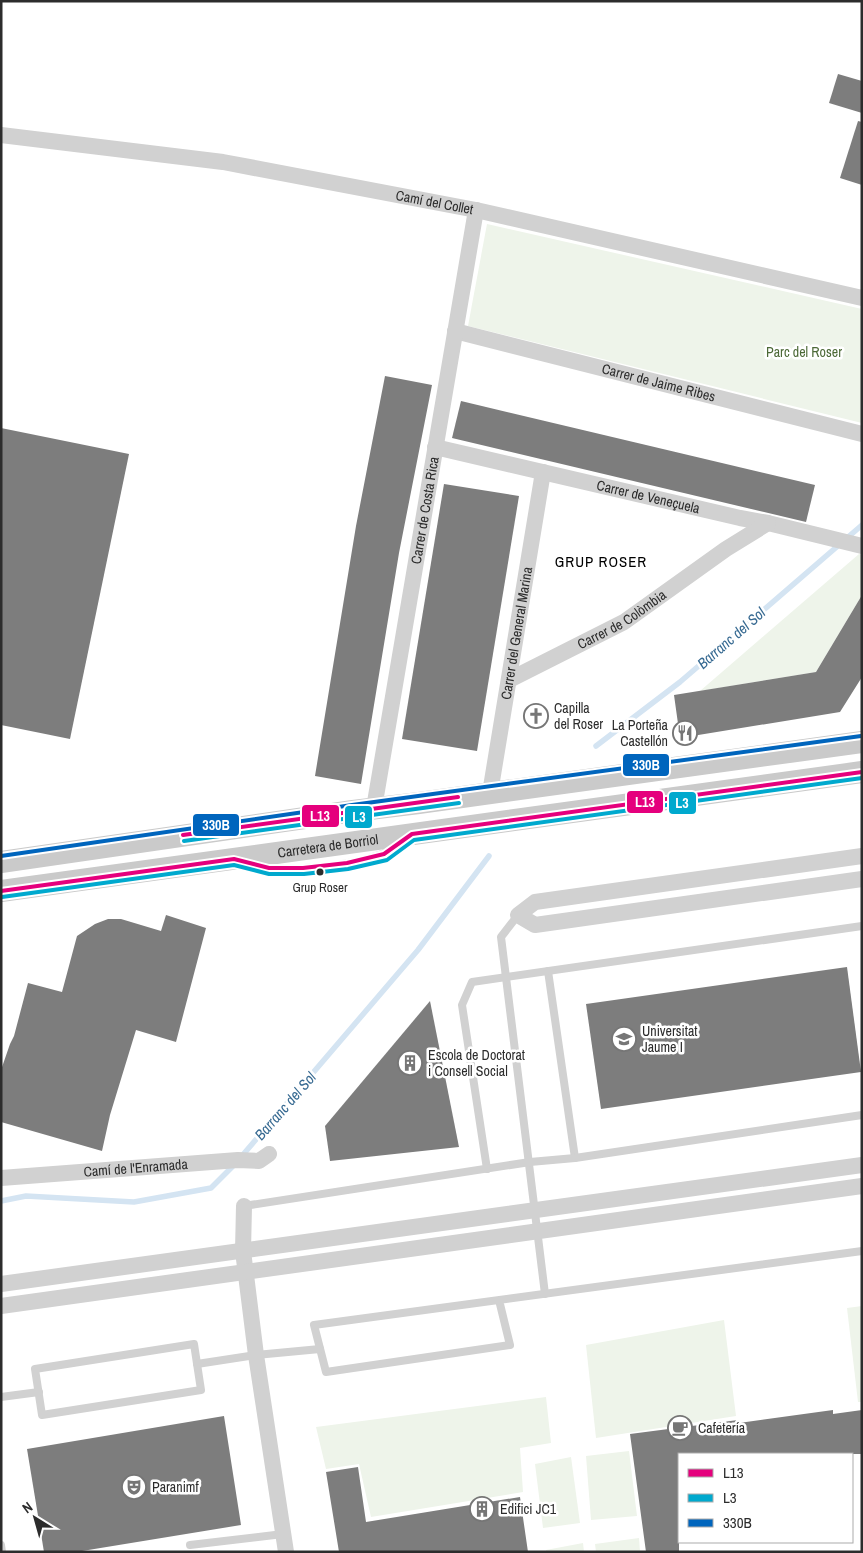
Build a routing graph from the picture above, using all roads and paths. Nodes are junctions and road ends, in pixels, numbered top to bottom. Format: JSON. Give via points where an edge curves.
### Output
{"nodes":[{"id":1,"x":1,"y":135,"type":"edge"},
{"id":2,"x":476,"y":210,"type":"junction"},
{"id":3,"x":862,"y":298,"type":"edge"},
{"id":4,"x":455,"y":332,"type":"junction"},
{"id":5,"x":862,"y":434,"type":"edge"},
{"id":6,"x":435,"y":448,"type":"junction"},
{"id":7,"x":543,"y":472,"type":"junction"},
{"id":8,"x":740,"y":518,"type":"junction"},
{"id":9,"x":768,"y":523,"type":"junction"},
{"id":10,"x":862,"y":546,"type":"edge"},
{"id":11,"x":726,"y":549,"type":"junction"},
{"id":12,"x":509,"y":680,"type":"junction"},
{"id":13,"x":862,"y":742,"type":"edge"},
{"id":14,"x":862,"y":772,"type":"edge"},
{"id":15,"x":490,"y":793,"type":"junction"},
{"id":16,"x":374,"y":808,"type":"junction"},
{"id":17,"x":862,"y":856,"type":"edge"},
{"id":18,"x":1,"y":862,"type":"edge"},
{"id":19,"x":862,"y":879,"type":"edge"},
{"id":20,"x":1,"y":891,"type":"edge"},
{"id":21,"x":518,"y":915,"type":"junction"},
{"id":22,"x":862,"y":926,"type":"edge"},
{"id":23,"x":548,"y":971,"type":"junction"},
{"id":24,"x":506,"y":977,"type":"junction"},
{"id":25,"x":862,"y":1115,"type":"edge"},
{"id":26,"x":269,"y":1154,"type":"dead end"},
{"id":27,"x":575,"y":1158,"type":"junction"},
{"id":28,"x":530,"y":1162,"type":"junction"},
{"id":29,"x":862,"y":1166,"type":"edge"},
{"id":30,"x":487,"y":1169,"type":"junction"},
{"id":31,"x":1,"y":1178,"type":"edge"},
{"id":32,"x":862,"y":1186,"type":"edge"},
{"id":33,"x":244,"y":1206,"type":"joint"},
{"id":34,"x":536,"y":1210,"type":"junction"},
{"id":35,"x":538,"y":1231,"type":"junction"},
{"id":36,"x":243,"y":1251,"type":"junction"},
{"id":37,"x":862,"y":1251,"type":"edge"},
{"id":38,"x":246,"y":1272,"type":"junction"},
{"id":39,"x":1,"y":1284,"type":"edge"},
{"id":40,"x":546,"y":1294,"type":"junction"},
{"id":41,"x":499,"y":1300,"type":"junction"},
{"id":42,"x":1,"y":1306,"type":"edge"},
{"id":43,"x":320,"y":1349,"type":"junction"},
{"id":44,"x":256,"y":1355,"type":"junction"},
{"id":45,"x":197,"y":1364,"type":"junction"},
{"id":46,"x":39,"y":1392,"type":"junction"},
{"id":47,"x":1,"y":1396,"type":"edge"},
{"id":48,"x":283,"y":1534,"type":"junction"},
{"id":49,"x":1,"y":1545,"type":"edge"},
{"id":50,"x":190,"y":1545,"type":"dead end"},
{"id":51,"x":2,"y":1552,"type":"edge"},
{"id":52,"x":286,"y":1552,"type":"edge"}],
"edges":[{"from":1,"to":2,"type":"street","name":"Camí del Collet","via":[[223,162]]},
{"from":2,"to":3,"type":"street","name":"Camí del Collet"},
{"from":2,"to":4,"type":"street","name":"Carrer de Costa Rica"},
{"from":4,"to":5,"type":"street","name":"Carrer de Jaime Ribes"},
{"from":4,"to":6,"type":"street","name":"Carrer de Costa Rica"},
{"from":6,"to":7,"type":"street","name":"Carrer de Veneçuela"},
{"from":6,"to":16,"type":"street","name":"Carrer de Costa Rica"},
{"from":7,"to":8,"type":"street","name":"Carrer de Veneçuela"},
{"from":7,"to":12,"type":"street","name":"Carrer del General Marina"},
{"from":8,"to":9,"type":"street","name":"Carrer de Veneçuela"},
{"from":8,"to":11,"type":"street"},
{"from":9,"to":10,"type":"street","name":"Carrer de Veneçuela"},
{"from":9,"to":11,"type":"street","name":"Carrer de Colòmbia"},
{"from":11,"to":12,"type":"street","name":"Carrer de Colòmbia","via":[[624,622]]},
{"from":12,"to":15,"type":"street","name":"Carrer del General Marina"},
{"from":13,"to":15,"type":"main road"},
{"from":14,"to":20,"type":"main road","name":"Carretera de Borriol"},
{"from":15,"to":16,"type":"main road"},
{"from":16,"to":18,"type":"main road"},
{"from":17,"to":21,"type":"street","via":[[535,902]]},
{"from":19,"to":21,"type":"street","via":[[535,925]]},
{"from":21,"to":24,"type":"lane","via":[[501,937]]},
{"from":22,"to":23,"type":"lane"},
{"from":23,"to":24,"type":"lane"},
{"from":23,"to":27,"type":"lane"},
{"from":24,"to":28,"type":"lane"},
{"from":24,"to":30,"type":"lane","via":[[472,982],[462,1005]]},
{"from":25,"to":27,"type":"lane"},
{"from":26,"to":31,"type":"street","name":"Camí de l'Enramada","via":[[259,1161]]},
{"from":27,"to":28,"type":"lane"},
{"from":28,"to":30,"type":"lane"},
{"from":28,"to":34,"type":"lane"},
{"from":29,"to":34,"type":"street"},
{"from":30,"to":33,"type":"lane"},
{"from":32,"to":35,"type":"street"},
{"from":33,"to":36,"type":"street"},
{"from":34,"to":35,"type":"lane"},
{"from":34,"to":36,"type":"street"},
{"from":35,"to":38,"type":"street"},
{"from":35,"to":40,"type":"lane"},
{"from":36,"to":38,"type":"street"},
{"from":36,"to":39,"type":"street"},
{"from":37,"to":40,"type":"lane"},
{"from":38,"to":42,"type":"street"},
{"from":38,"to":44,"type":"street"},
{"from":40,"to":41,"type":"lane"},
{"from":41,"to":43,"type":"lane","via":[[314,1325]]},
{"from":41,"to":43,"type":"lane","via":[[510,1345],[326,1372]]},
{"from":43,"to":44,"type":"lane"},
{"from":44,"to":45,"type":"lane"},
{"from":44,"to":48,"type":"street"},
{"from":45,"to":46,"type":"lane","via":[[194,1344],[35,1369]]},
{"from":45,"to":46,"type":"lane","via":[[201,1390],[42,1415]]},
{"from":46,"to":47,"type":"lane"},
{"from":48,"to":50,"type":"lane"},
{"from":48,"to":52,"type":"street"},
{"from":49,"to":51,"type":"lane"}]}
